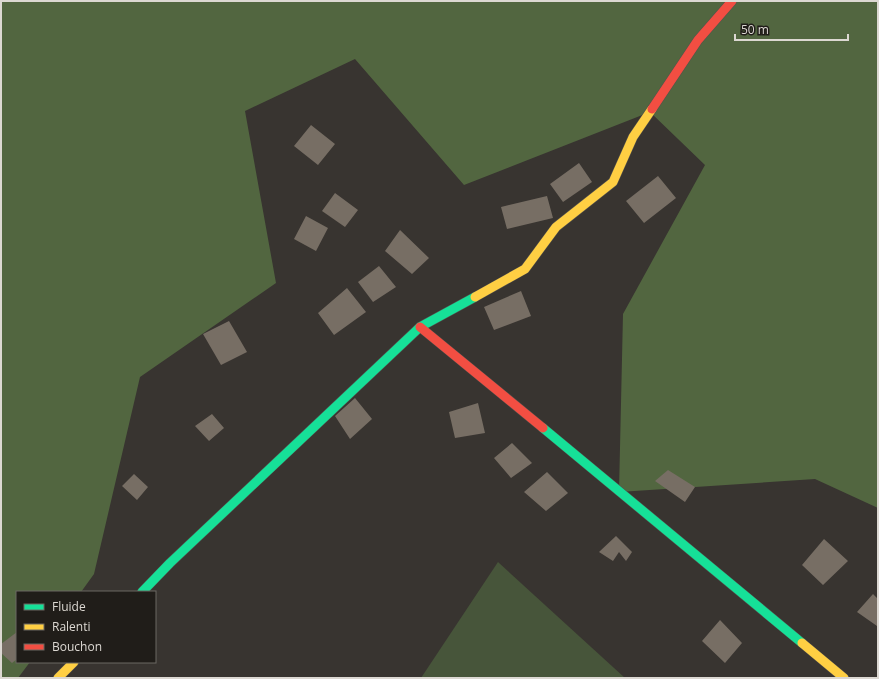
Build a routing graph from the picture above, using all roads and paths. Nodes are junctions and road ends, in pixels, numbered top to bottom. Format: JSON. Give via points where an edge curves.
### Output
{"nodes":[{"id":1,"x":732,"y":1,"type":"edge"},
{"id":2,"x":420,"y":327,"type":"junction"},
{"id":3,"x":143,"y":591,"type":"edge"},
{"id":4,"x":73,"y":663,"type":"edge"},
{"id":5,"x":58,"y":678,"type":"edge"},
{"id":6,"x":844,"y":678,"type":"edge"}],
"edges":[{"from":1,"to":2,"type":"main road","via":[[698,40],[633,137],[613,182],[556,227],[526,269]]},
{"from":2,"to":3,"type":"main road"},
{"from":2,"to":6,"type":"main road"},
{"from":4,"to":5,"type":"main road"}]}
